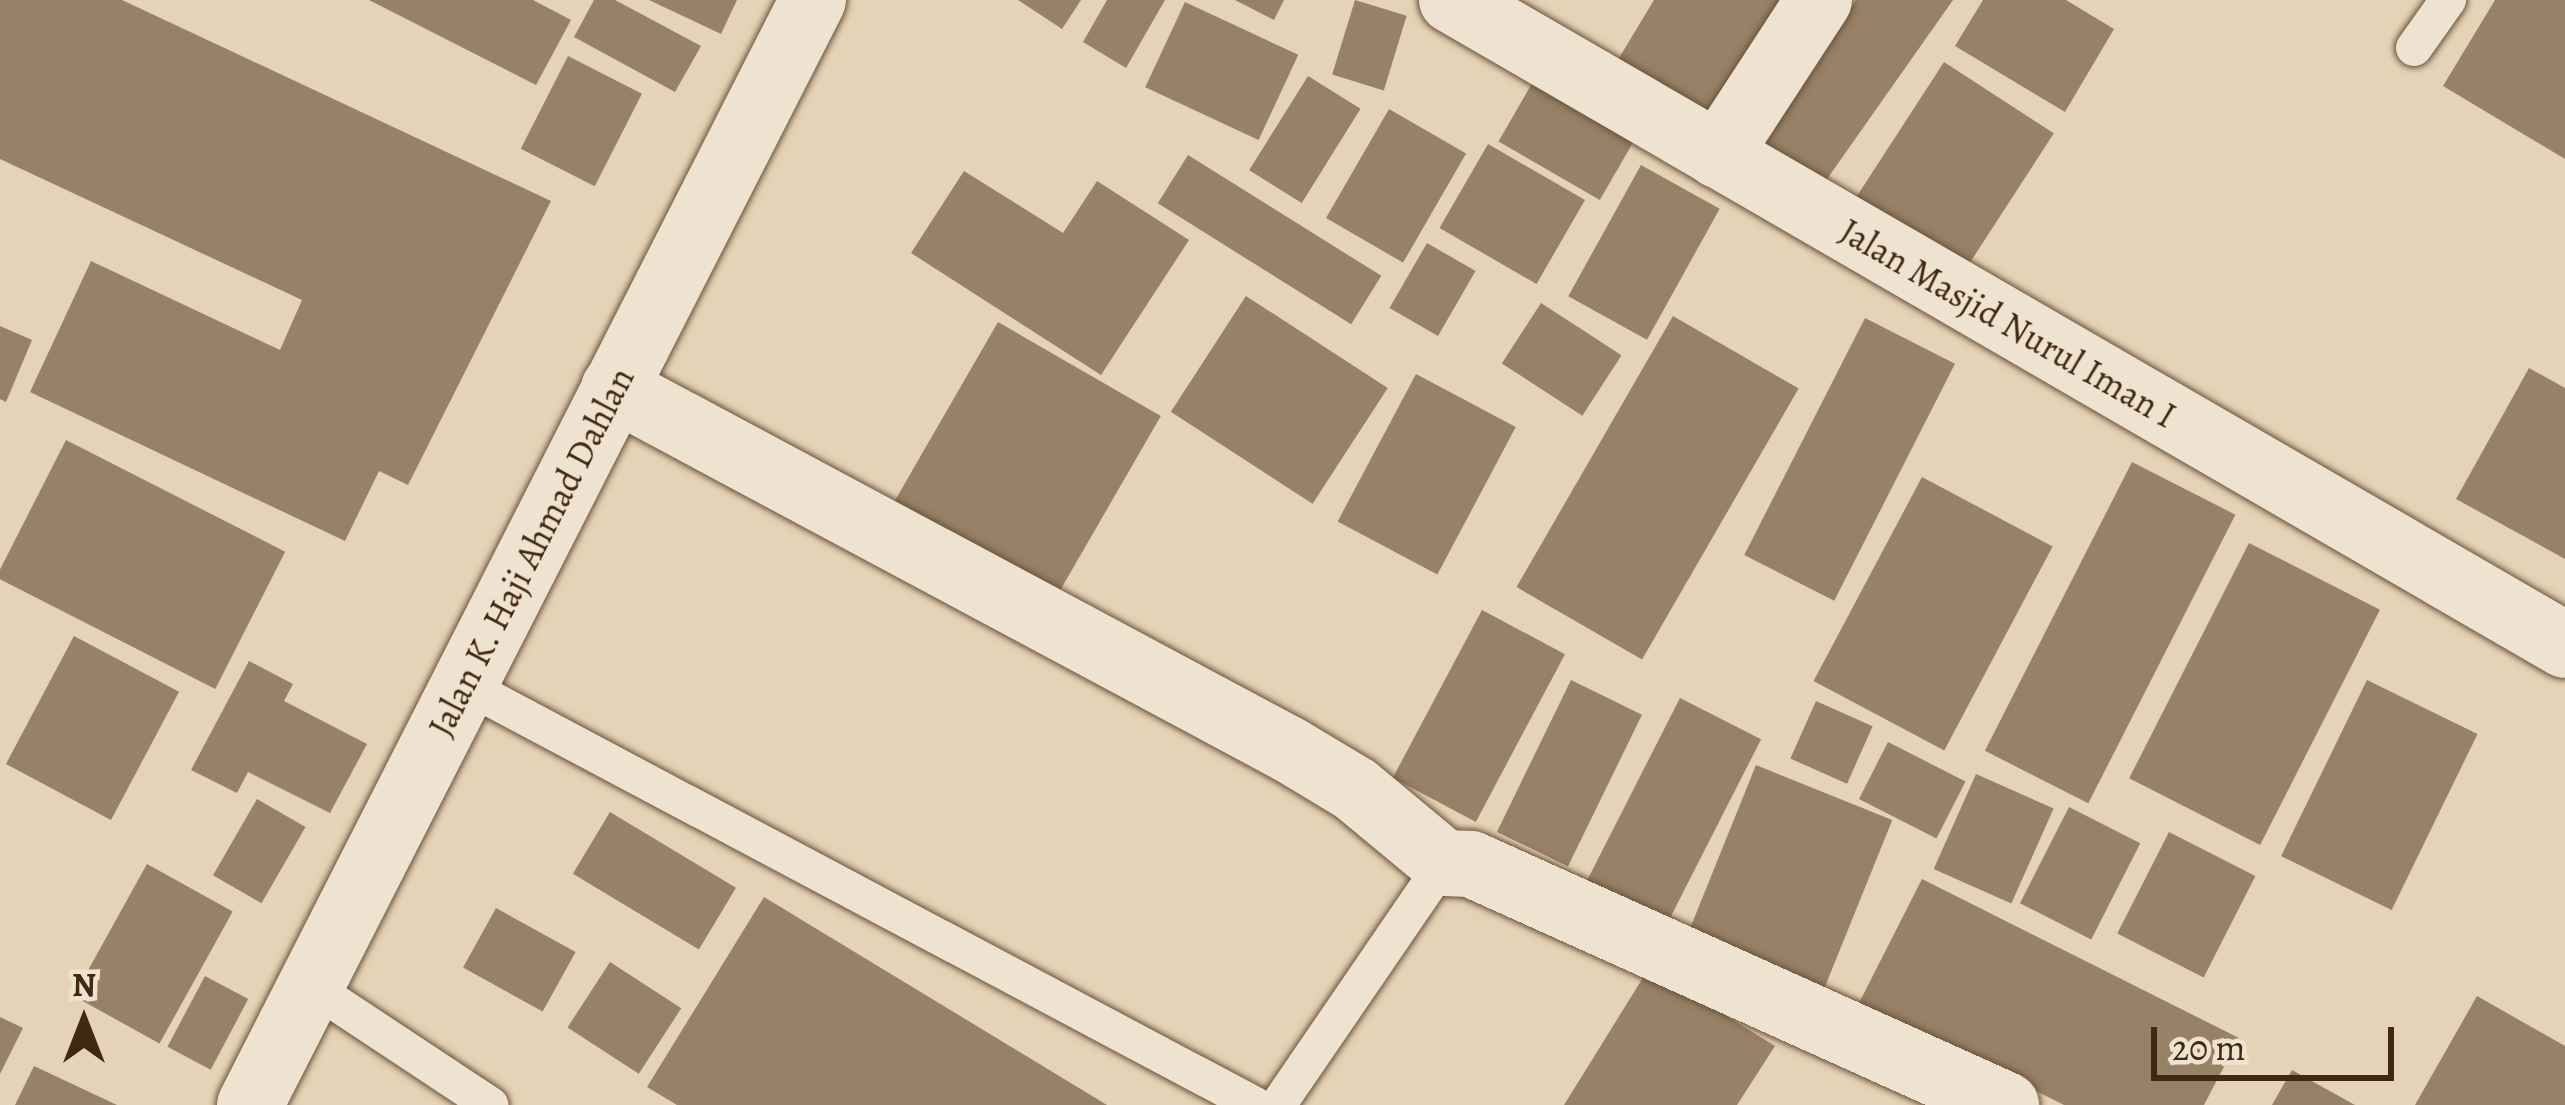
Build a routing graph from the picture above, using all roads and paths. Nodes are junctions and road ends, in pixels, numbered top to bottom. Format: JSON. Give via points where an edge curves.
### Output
{"nodes":[{"id":1,"x":813,"y":0,"type":"edge"},
{"id":2,"x":1452,"y":0,"type":"edge"},
{"id":3,"x":1819,"y":0,"type":"edge"},
{"id":4,"x":2448,"y":0,"type":"edge"},
{"id":5,"x":2414,"y":48,"type":"dead end"},
{"id":6,"x":1718,"y":154,"type":"junction"},
{"id":7,"x":614,"y":388,"type":"junction"},
{"id":8,"x":2565,"y":645,"type":"edge"},
{"id":9,"x":463,"y":684,"type":"junction"},
{"id":10,"x":1444,"y":863,"type":"junction"},
{"id":11,"x":312,"y":987,"type":"junction"},
{"id":12,"x":250,"y":1105,"type":"edge"},
{"id":13,"x":490,"y":1105,"type":"edge"},
{"id":14,"x":1256,"y":1105,"type":"edge"},
{"id":15,"x":1278,"y":1105,"type":"edge"},
{"id":16,"x":2006,"y":1105,"type":"edge"}],
"edges":[{"from":1,"to":7,"type":"street","name":"Jalan K. Haji Ahmad Dahlan"},
{"from":2,"to":6,"type":"street","name":"Jalan Masjid Nurul Iman I"},
{"from":3,"to":6,"type":"street"},
{"from":4,"to":5,"type":"lane"},
{"from":6,"to":8,"type":"street","name":"Jalan Masjid Nurul Iman I"},
{"from":7,"to":9,"type":"street","name":"Jalan K. Haji Ahmad Dahlan"},
{"from":7,"to":10,"type":"street","via":[[1291,750],[1355,789]]},
{"from":9,"to":11,"type":"street","name":"Jalan K. Haji Ahmad Dahlan"},
{"from":9,"to":14,"type":"lane"},
{"from":10,"to":15,"type":"lane"},
{"from":10,"to":16,"type":"street","via":[[1471,864]]},
{"from":11,"to":12,"type":"street","name":"Jalan K. Haji Ahmad Dahlan"},
{"from":11,"to":13,"type":"lane"}]}
